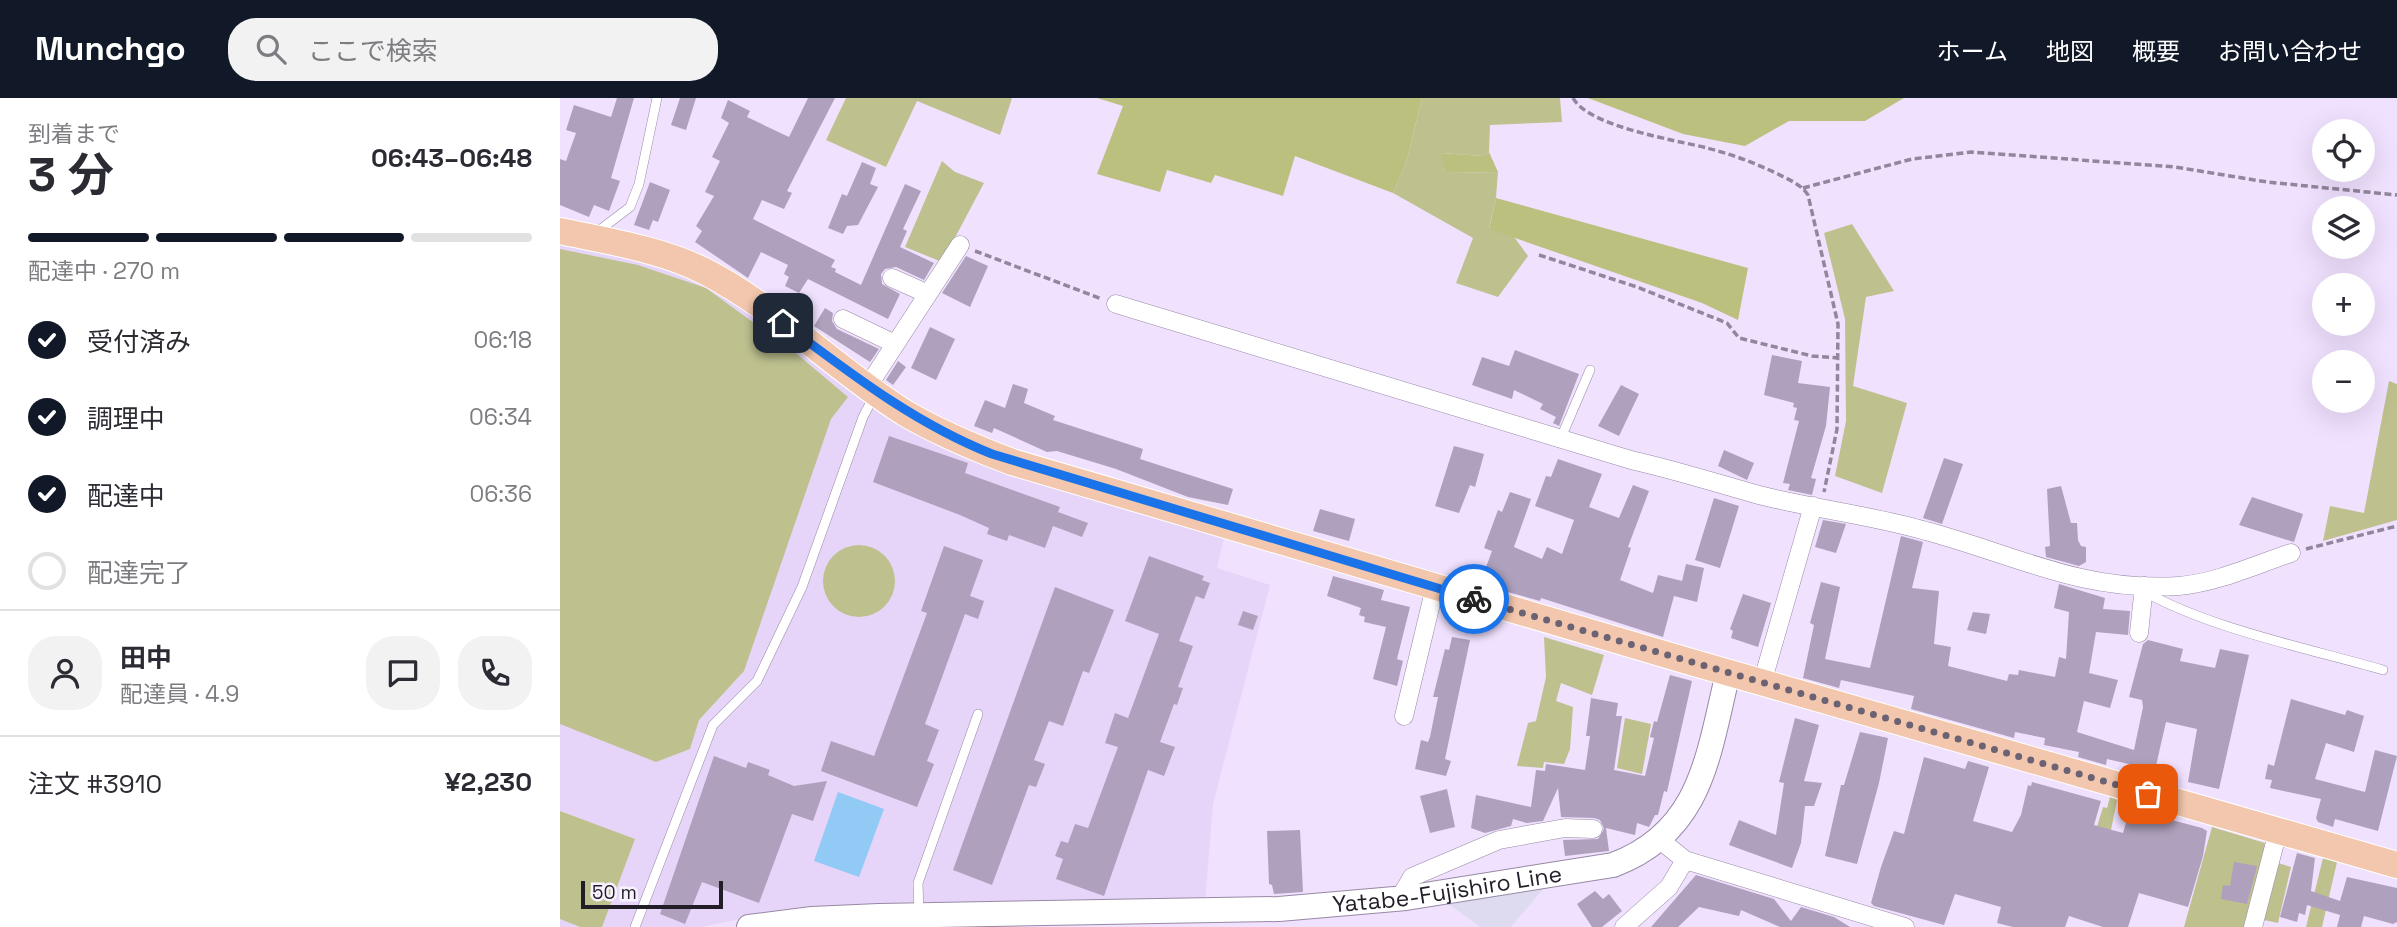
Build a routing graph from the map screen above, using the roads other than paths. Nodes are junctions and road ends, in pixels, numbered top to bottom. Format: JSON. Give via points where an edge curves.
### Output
{"nodes":[{"id":1,"x":657,"y":98,"type":"edge"},
{"id":2,"x":560,"y":231,"type":"edge"},
{"id":3,"x":590,"y":237,"type":"junction"},
{"id":4,"x":960,"y":245,"type":"road end"},
{"id":5,"x":892,"y":278,"type":"dead end"},
{"id":6,"x":928,"y":294,"type":"junction"},
{"id":7,"x":1116,"y":304,"type":"road end"},
{"id":8,"x":843,"y":320,"type":"dead end"},
{"id":9,"x":895,"y":344,"type":"junction"},
{"id":10,"x":1590,"y":370,"type":"dead end"},
{"id":11,"x":872,"y":389,"type":"junction"},
{"id":12,"x":1560,"y":440,"type":"junction"},
{"id":13,"x":1817,"y":507,"type":"junction"},
{"id":14,"x":2291,"y":553,"type":"road end"},
{"id":15,"x":1435,"y":587,"type":"junction"},
{"id":16,"x":2144,"y":588,"type":"junction"},
{"id":17,"x":2139,"y":633,"type":"dead end"},
{"id":18,"x":2383,"y":670,"type":"dead end"},
{"id":19,"x":1728,"y":673,"type":"junction"},
{"id":20,"x":1762,"y":683,"type":"junction"},
{"id":21,"x":978,"y":714,"type":"dead end"},
{"id":22,"x":1404,"y":716,"type":"dead end"},
{"id":23,"x":1594,"y":828,"type":"dead end"},
{"id":24,"x":2278,"y":831,"type":"junction"},
{"id":25,"x":1660,"y":840,"type":"junction"},
{"id":26,"x":1685,"y":860,"type":"junction"},
{"id":27,"x":2397,"y":866,"type":"edge"},
{"id":28,"x":1400,"y":898,"type":"junction"},
{"id":29,"x":1862,"y":914,"type":"junction"},
{"id":30,"x":919,"y":916,"type":"junction"},
{"id":31,"x":635,"y":927,"type":"edge"},
{"id":32,"x":749,"y":927,"type":"edge"},
{"id":33,"x":1624,"y":927,"type":"edge"},
{"id":34,"x":1846,"y":927,"type":"edge"},
{"id":35,"x":1905,"y":927,"type":"edge"},
{"id":36,"x":2253,"y":927,"type":"edge"}],
"edges":[{"from":1,"to":3,"type":"lane","via":[[630,207]]},
{"from":2,"to":3,"type":"main road"},
{"from":3,"to":11,"type":"main road","via":[[703,271],[740,292]]},
{"from":4,"to":6,"type":"street"},
{"from":5,"to":6,"type":"street"},
{"from":6,"to":9,"type":"street"},
{"from":7,"to":12,"type":"street"},
{"from":8,"to":9,"type":"street"},
{"from":9,"to":11,"type":"street"},
{"from":10,"to":12,"type":"lane"},
{"from":11,"to":15,"type":"main road","via":[[951,438],[1012,462]]},
{"from":11,"to":31,"type":"lane","via":[[802,587],[757,681],[713,725]]},
{"from":12,"to":13,"type":"street"},
{"from":13,"to":16,"type":"street","via":[[1929,531],[2073,578]]},
{"from":13,"to":20,"type":"street"},
{"from":14,"to":16,"type":"street","via":[[2207,581]]},
{"from":15,"to":19,"type":"main road"},
{"from":15,"to":22,"type":"street"},
{"from":16,"to":17,"type":"street"},
{"from":16,"to":18,"type":"lane","via":[[2169,605],[2218,622]]},
{"from":19,"to":20,"type":"main road"},
{"from":19,"to":25,"type":"main road","name":"Yatabe-Fujishiro Line","via":[[1696,792]]},
{"from":20,"to":24,"type":"main road"},
{"from":21,"to":30,"type":"lane","via":[[918,883]]},
{"from":23,"to":28,"type":"street","via":[[1565,828],[1499,840],[1412,877]]},
{"from":24,"to":27,"type":"main road"},
{"from":24,"to":36,"type":"street"},
{"from":25,"to":26,"type":"street"},
{"from":25,"to":28,"type":"main road","name":"Yatabe-Fujishiro Line","via":[[1630,859],[1603,867]]},
{"from":26,"to":29,"type":"street"},
{"from":26,"to":33,"type":"street","via":[[1669,887]]},
{"from":28,"to":30,"type":"main road","name":"Yatabe-Fujishiro Line","via":[[1279,909]]},
{"from":29,"to":34,"type":"street"},
{"from":29,"to":35,"type":"street"},
{"from":30,"to":32,"type":"main road","name":"Yatabe-Fujishiro Line","via":[[812,919]]}]}
